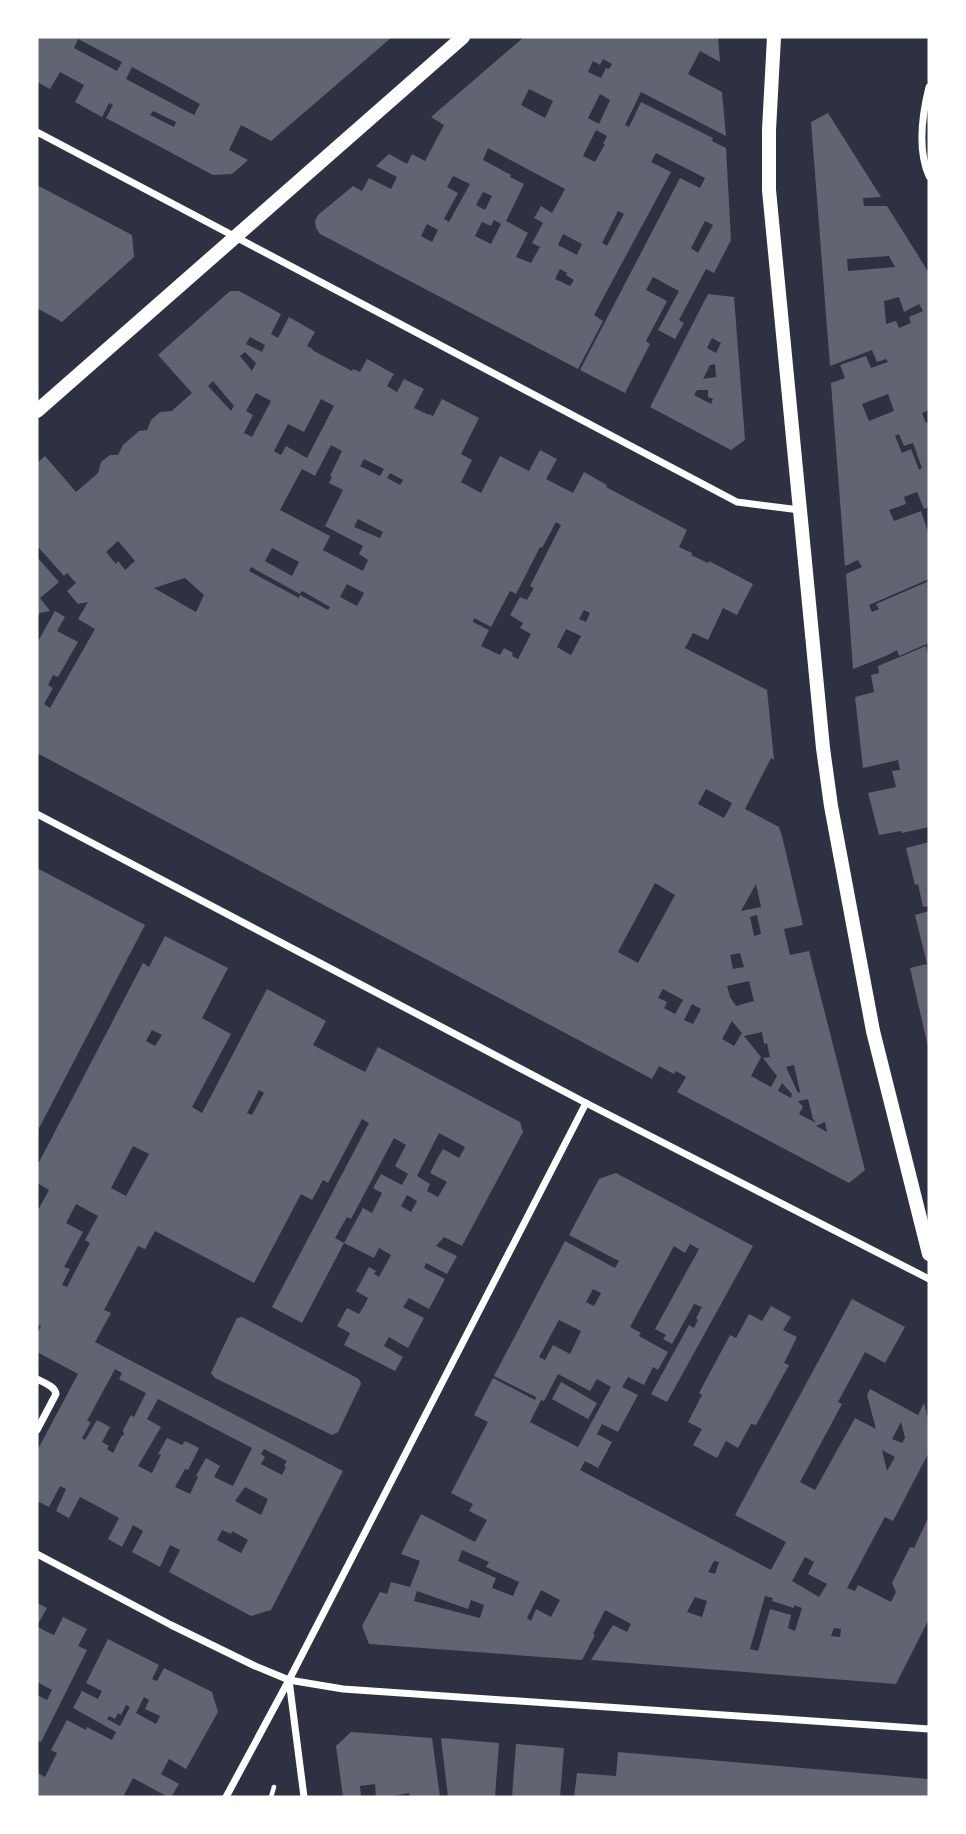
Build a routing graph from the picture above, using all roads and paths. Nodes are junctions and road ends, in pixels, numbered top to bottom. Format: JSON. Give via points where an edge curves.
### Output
{"nodes":[{"id":1,"x":463,"y":37,"type":"edge"},
{"id":2,"x":774,"y":37,"type":"edge"},
{"id":3,"x":929,"y":87,"type":"edge"},
{"id":4,"x":37,"y":132,"type":"edge"},
{"id":5,"x":929,"y":176,"type":"edge"},
{"id":6,"x":235,"y":237,"type":"junction"},
{"id":7,"x":37,"y":411,"type":"edge"},
{"id":8,"x":800,"y":510,"type":"junction"},
{"id":9,"x":37,"y":814,"type":"edge"},
{"id":10,"x":586,"y":1103,"type":"junction"},
{"id":11,"x":929,"y":1254,"type":"edge"},
{"id":12,"x":929,"y":1279,"type":"edge"},
{"id":13,"x":37,"y":1379,"type":"edge"},
{"id":14,"x":37,"y":1430,"type":"edge"},
{"id":15,"x":37,"y":1554,"type":"edge"},
{"id":16,"x":289,"y":1679,"type":"junction"},
{"id":17,"x":929,"y":1729,"type":"edge"},
{"id":18,"x":274,"y":1787,"type":"dead end"},
{"id":19,"x":226,"y":1797,"type":"edge"},
{"id":20,"x":271,"y":1797,"type":"edge"},
{"id":21,"x":304,"y":1797,"type":"edge"}],
"edges":[{"from":1,"to":6,"type":"main road"},
{"from":2,"to":8,"type":"main road","via":[[769,190]]},
{"from":3,"to":5,"type":"street","via":[[922,139]]},
{"from":4,"to":6,"type":"street"},
{"from":6,"to":7,"type":"main road"},
{"from":6,"to":8,"type":"street","via":[[737,502]]},
{"from":8,"to":11,"type":"main road","via":[[831,806],[873,1031]]},
{"from":9,"to":10,"type":"street"},
{"from":10,"to":12,"type":"street"},
{"from":10,"to":16,"type":"street"},
{"from":13,"to":14,"type":"street","via":[[56,1394]]},
{"from":15,"to":16,"type":"street","via":[[171,1625]]},
{"from":16,"to":17,"type":"street","via":[[343,1689]]},
{"from":16,"to":19,"type":"street"},
{"from":16,"to":21,"type":"street"},
{"from":18,"to":20,"type":"path"}]}
